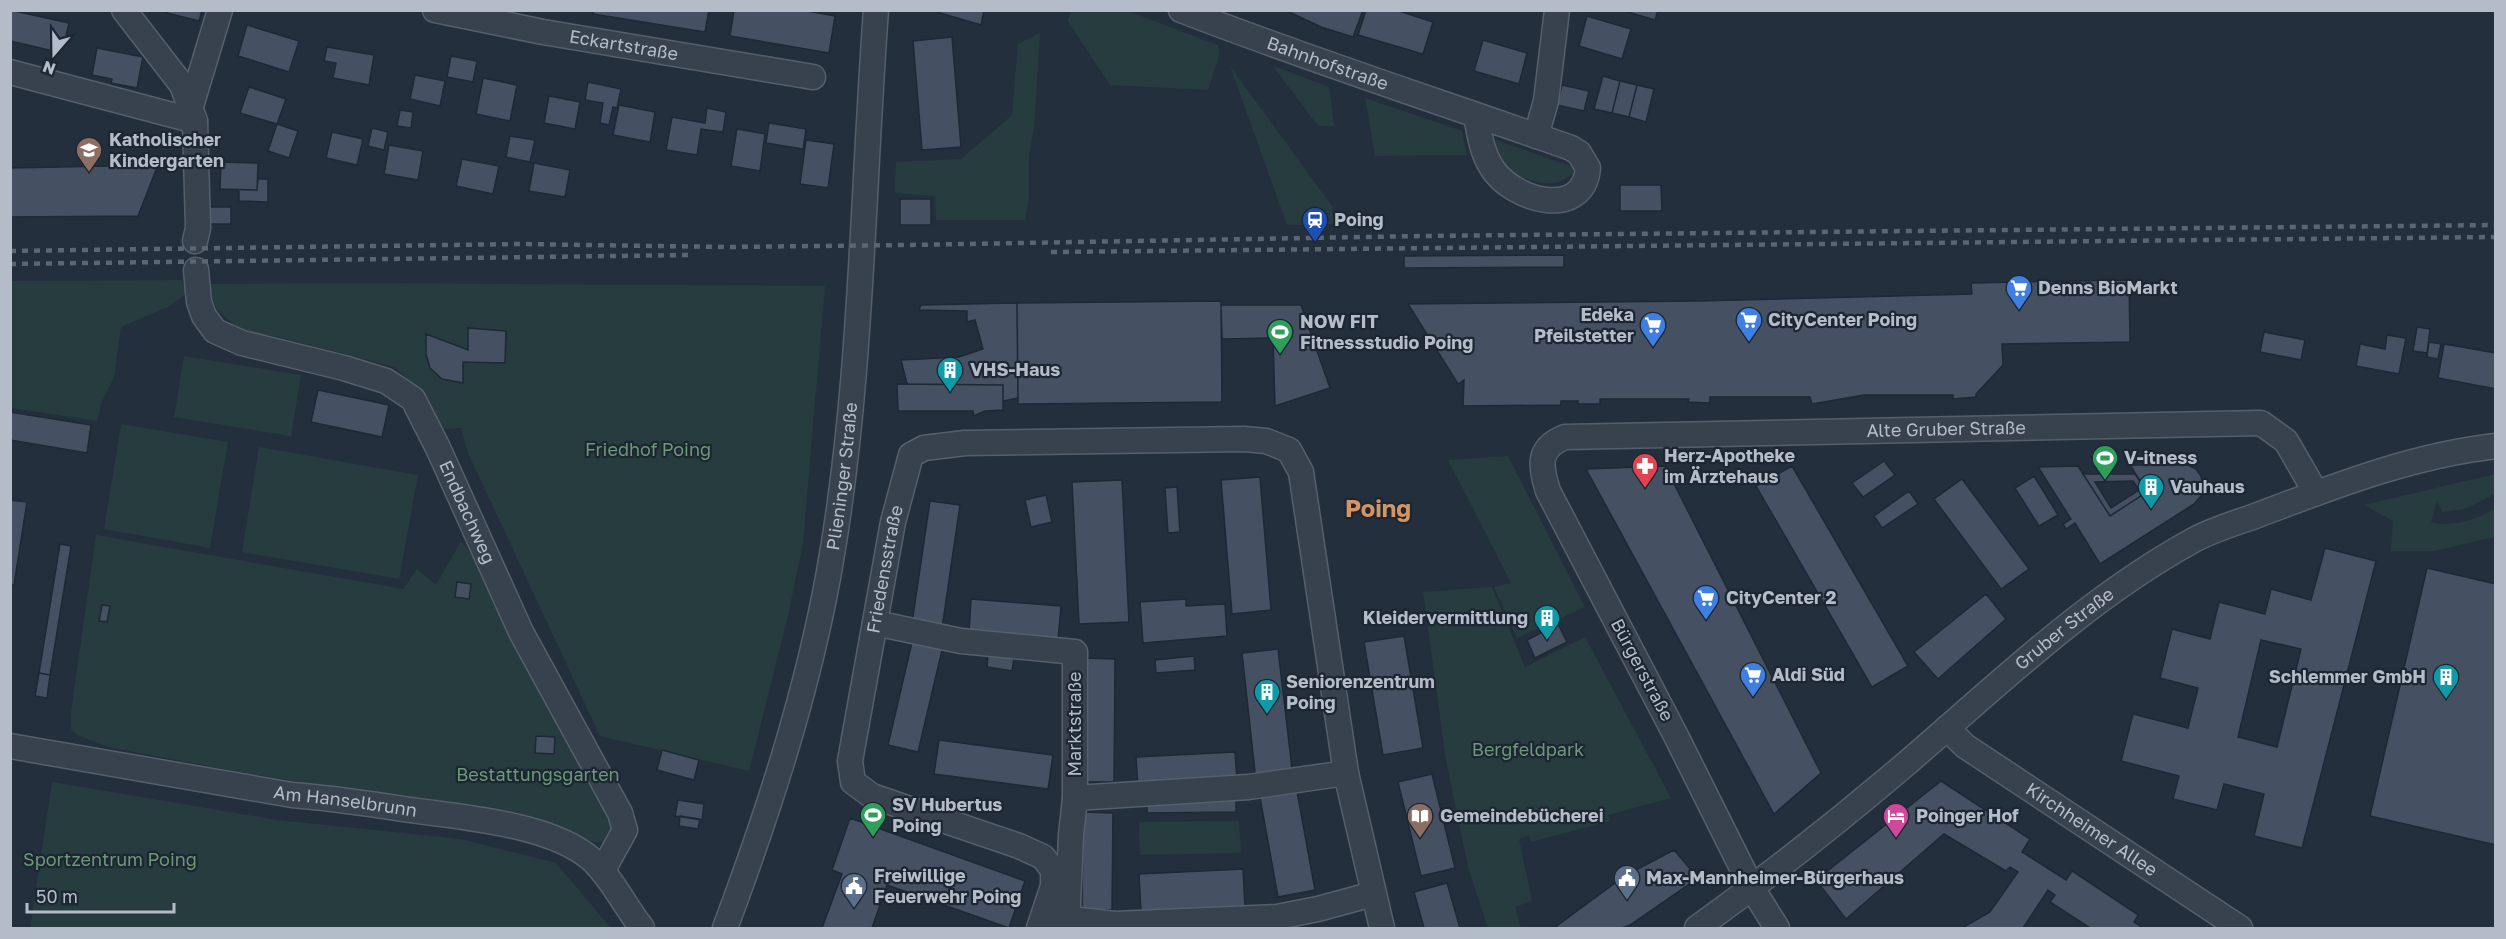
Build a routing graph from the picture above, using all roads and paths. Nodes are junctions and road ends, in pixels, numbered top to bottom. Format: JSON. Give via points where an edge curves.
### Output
{"nodes":[{"id":1,"x":124,"y":10,"type":"edge"},
{"id":2,"x":220,"y":10,"type":"edge"},
{"id":3,"x":435,"y":10,"type":"edge"},
{"id":4,"x":876,"y":10,"type":"edge"},
{"id":5,"x":1181,"y":10,"type":"edge"},
{"id":6,"x":1557,"y":10,"type":"edge"},
{"id":7,"x":10,"y":72,"type":"edge"},
{"id":8,"x":813,"y":77,"type":"dead end"},
{"id":9,"x":193,"y":113,"type":"junction"},
{"id":10,"x":1476,"y":115,"type":"junction"},
{"id":11,"x":1536,"y":136,"type":"junction"},
{"id":12,"x":195,"y":241,"type":"dead end"},
{"id":13,"x":196,"y":270,"type":"dead end"},
{"id":14,"x":2496,"y":446,"type":"edge"},
{"id":15,"x":1546,"y":451,"type":"joint"},
{"id":16,"x":2316,"y":493,"type":"junction"},
{"id":17,"x":875,"y":623,"type":"junction"},
{"id":18,"x":1947,"y":728,"type":"junction"},
{"id":19,"x":10,"y":746,"type":"edge"},
{"id":20,"x":1346,"y":773,"type":"junction"},
{"id":21,"x":1076,"y":798,"type":"junction"},
{"id":22,"x":603,"y":870,"type":"junction"},
{"id":23,"x":1752,"y":888,"type":"junction"},
{"id":24,"x":1373,"y":894,"type":"junction"},
{"id":25,"x":1042,"y":922,"type":"edge"},
{"id":26,"x":1067,"y":924,"type":"edge"},
{"id":27,"x":642,"y":928,"type":"edge"},
{"id":28,"x":725,"y":928,"type":"edge"},
{"id":29,"x":1382,"y":928,"type":"edge"},
{"id":30,"x":1697,"y":928,"type":"edge"},
{"id":31,"x":1777,"y":928,"type":"edge"},
{"id":32,"x":2240,"y":928,"type":"edge"}],
"edges":[{"from":1,"to":9,"type":"street","via":[[182,85]]},
{"from":2,"to":9,"type":"street"},
{"from":3,"to":8,"type":"street","name":"Eckartstraße"},
{"from":4,"to":28,"type":"street","name":"Plieninger Straße","via":[[850,406],[829,573],[800,702]]},
{"from":5,"to":10,"type":"street","name":"Bahnhofstraße","via":[[1349,73]]},
{"from":6,"to":11,"type":"street","via":[[1546,102]]},
{"from":7,"to":9,"type":"street"},
{"from":9,"to":12,"type":"street","via":[[198,228]]},
{"from":10,"to":11,"type":"street","name":"Bahnhofstraße"},
{"from":10,"to":11,"type":"street","name":"Bahnhofstraße","via":[[1486,156],[1502,181],[1517,191],[1550,201],[1576,195],[1587,176],[1584,159],[1571,148]]},
{"from":13,"to":22,"type":"street","name":"Endbachweg","via":[[199,302],[215,331],[242,343],[386,381],[413,399],[521,632],[620,813],[625,830]]},
{"from":14,"to":16,"type":"street","name":"Gruber Straße","via":[[2409,464]]},
{"from":15,"to":16,"type":"street","name":"Alte Gruber Straße","via":[[1553,442],[1565,437],[2261,423],[2286,441]]},
{"from":15,"to":23,"type":"street","name":"Bürgerstraße","via":[[1542,473],[1548,491]]},
{"from":16,"to":18,"type":"street","name":"Gruber Straße","via":[[2193,540],[2156,563],[2029,655]]},
{"from":17,"to":20,"type":"street","name":"Friedensstraße","via":[[904,473],[911,455],[924,448],[965,443],[1266,441],[1288,450],[1301,472]]},
{"from":17,"to":21,"type":"street","name":"Marktstraße","via":[[961,641],[1074,652]]},
{"from":17,"to":25,"type":"street","name":"Friedensstraße","via":[[850,761],[852,782],[872,796],[1043,857],[1053,870],[1053,886]]},
{"from":18,"to":23,"type":"street","name":"Gruber Straße"},
{"from":18,"to":32,"type":"street","name":"Kirchheimer Allee","via":[[1965,746]]},
{"from":19,"to":22,"type":"street","name":"Am Hanselbrunn","via":[[292,795],[478,819],[572,844]]},
{"from":20,"to":21,"type":"street","name":"Marktstraße","via":[[1249,788]]},
{"from":20,"to":24,"type":"street"},
{"from":21,"to":26,"type":"street"},
{"from":22,"to":27,"type":"street","name":"Am Hanselbrunn"},
{"from":23,"to":30,"type":"street","name":"Gruber Straße"},
{"from":23,"to":31,"type":"street","name":"Bürgerstraße"},
{"from":24,"to":26,"type":"street","via":[[1277,917]]},
{"from":24,"to":29,"type":"street"},
{"from":25,"to":26,"type":"street"}]}
